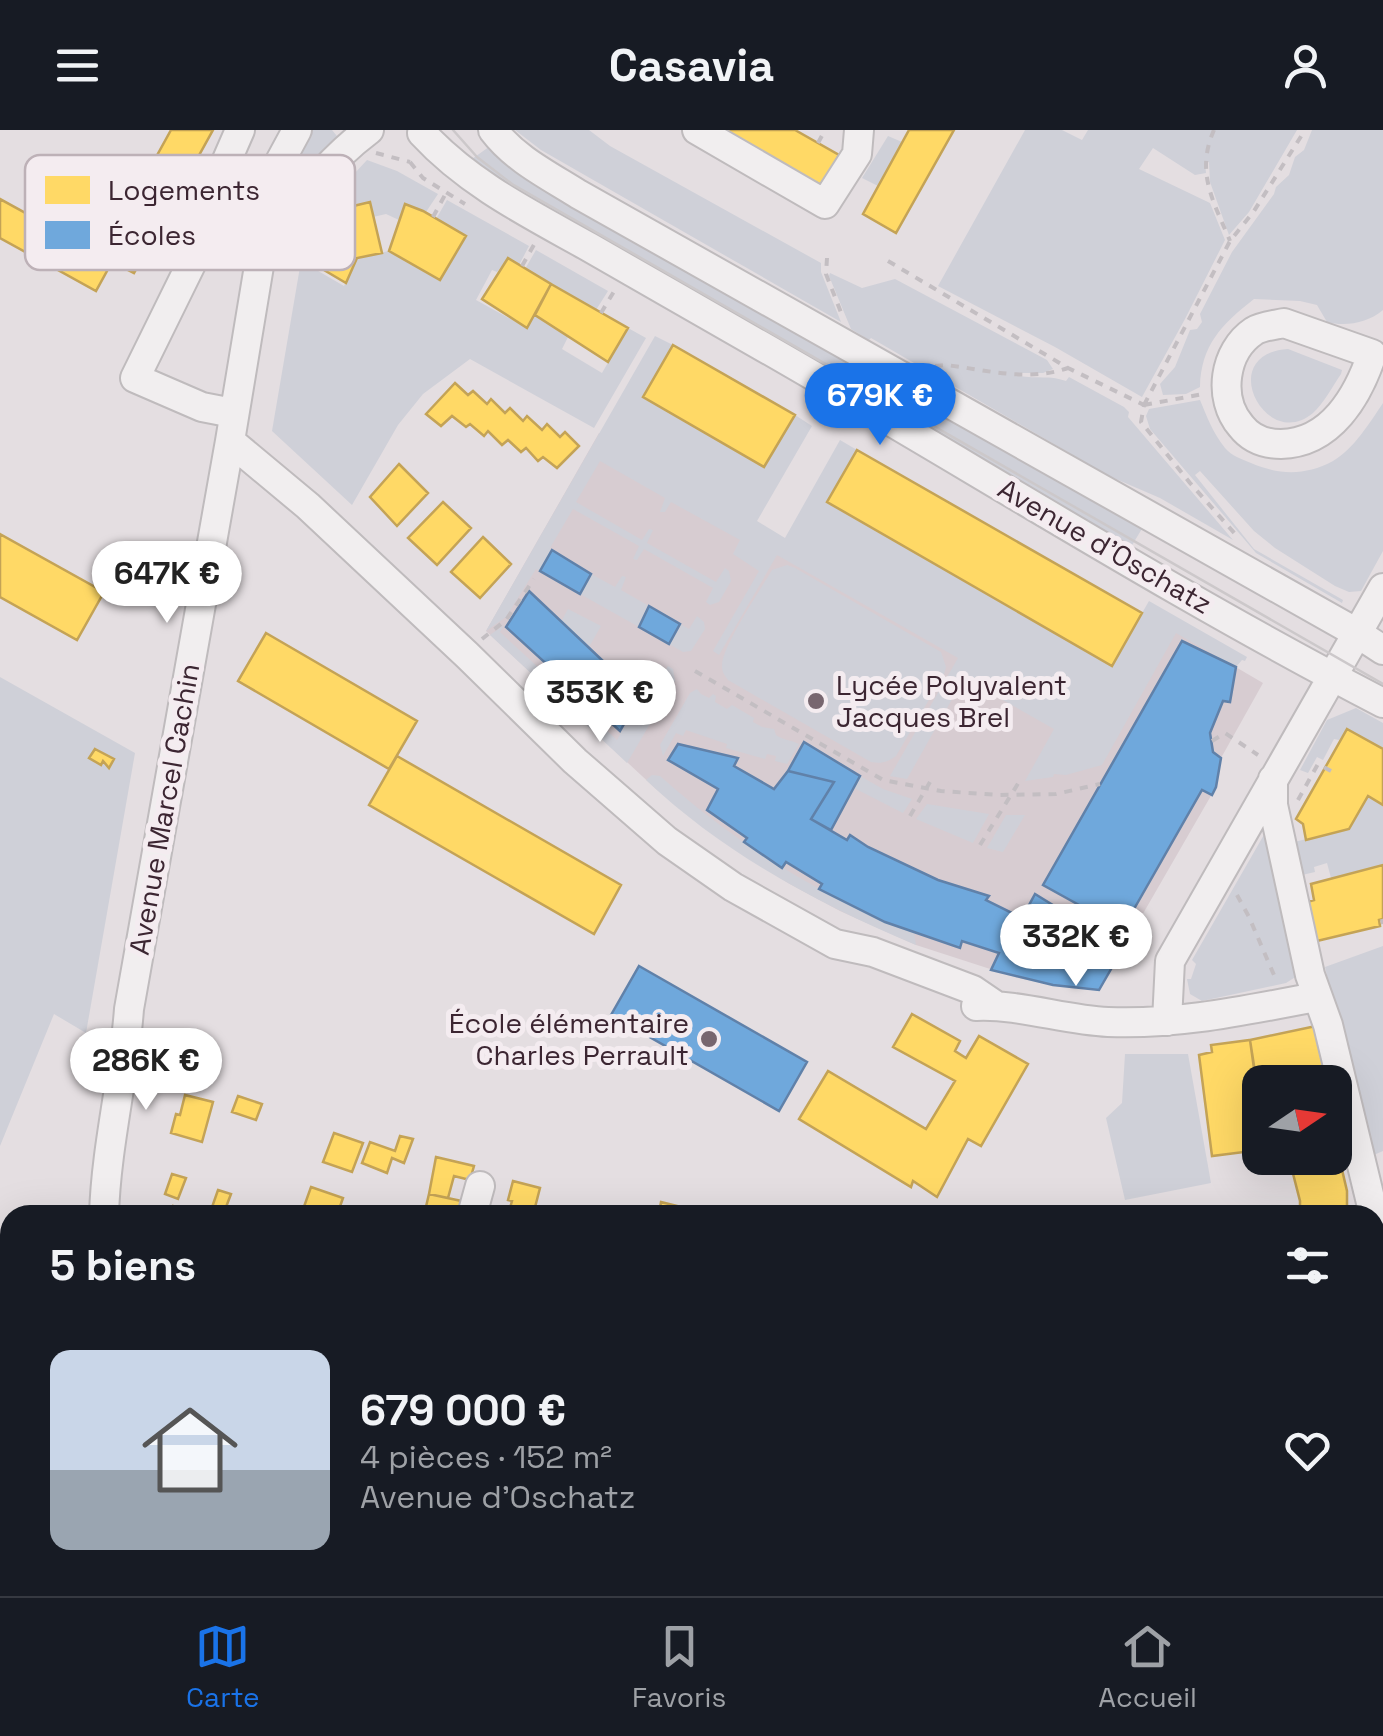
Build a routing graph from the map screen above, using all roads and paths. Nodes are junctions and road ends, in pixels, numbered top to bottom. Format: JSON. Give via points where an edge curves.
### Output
{"nodes":[{"id":1,"x":240,"y":130,"type":"edge"},
{"id":2,"x":296,"y":130,"type":"edge"},
{"id":3,"x":369,"y":130,"type":"edge"},
{"id":4,"x":493,"y":130,"type":"edge"},
{"id":5,"x":697,"y":130,"type":"edge"},
{"id":6,"x":825,"y":130,"type":"edge"},
{"id":7,"x":858,"y":130,"type":"edge"},
{"id":8,"x":1214,"y":130,"type":"edge"},
{"id":9,"x":1304,"y":130,"type":"edge"},
{"id":10,"x":420,"y":131,"type":"edge"},
{"id":11,"x":818,"y":143,"type":"dead end"},
{"id":12,"x":229,"y":155,"type":"edge"},
{"id":13,"x":284,"y":155,"type":"edge"},
{"id":14,"x":341,"y":155,"type":"edge"},
{"id":15,"x":446,"y":192,"type":"dead end"},
{"id":16,"x":432,"y":217,"type":"dead end"},
{"id":17,"x":1230,"y":242,"type":"junction"},
{"id":18,"x":535,"y":243,"type":"dead end"},
{"id":19,"x":827,"y":258,"type":"dead end"},
{"id":20,"x":888,"y":262,"type":"dead end"},
{"id":21,"x":522,"y":266,"type":"dead end"},
{"id":22,"x":188,"y":270,"type":"edge"},
{"id":23,"x":258,"y":270,"type":"edge"},
{"id":24,"x":616,"y":288,"type":"dead end"},
{"id":25,"x":601,"y":313,"type":"dead end"},
{"id":26,"x":843,"y":318,"type":"dead end"},
{"id":27,"x":1378,"y":349,"type":"edge"},
{"id":28,"x":931,"y":367,"type":"dead end"},
{"id":29,"x":1068,"y":368,"type":"junction"},
{"id":30,"x":1226,"y":390,"type":"junction"},
{"id":31,"x":1144,"y":405,"type":"junction"},
{"id":32,"x":232,"y":427,"type":"junction"},
{"id":33,"x":1224,"y":523,"type":"dead end"},
{"id":34,"x":534,"y":579,"type":"dead end"},
{"id":35,"x":1383,"y":588,"type":"edge"},
{"id":36,"x":1357,"y":633,"type":"junction"},
{"id":37,"x":1383,"y":650,"type":"edge"},
{"id":38,"x":466,"y":655,"type":"junction"},
{"id":39,"x":695,"y":671,"type":"dead end"},
{"id":40,"x":1334,"y":678,"type":"junction"},
{"id":41,"x":1383,"y":703,"type":"edge"},
{"id":42,"x":1212,"y":741,"type":"dead end"},
{"id":43,"x":1268,"y":768,"type":"junction"},
{"id":44,"x":1331,"y":771,"type":"dead end"},
{"id":45,"x":930,"y":782,"type":"dead end"},
{"id":46,"x":1019,"y":782,"type":"dead end"},
{"id":47,"x":1100,"y":784,"type":"dead end"},
{"id":48,"x":927,"y":788,"type":"junction"},
{"id":49,"x":1012,"y":795,"type":"junction"},
{"id":50,"x":1274,"y":808,"type":"junction"},
{"id":51,"x":910,"y":816,"type":"dead end"},
{"id":52,"x":980,"y":845,"type":"dead end"},
{"id":53,"x":1221,"y":870,"type":"junction"},
{"id":54,"x":1316,"y":997,"type":"junction"},
{"id":55,"x":1283,"y":1003,"type":"junction"},
{"id":56,"x":129,"y":1009,"type":"junction"},
{"id":57,"x":1167,"y":1021,"type":"junction"},
{"id":58,"x":480,"y":1186,"type":"dead end"},
{"id":59,"x":86,"y":1205,"type":"edge"},
{"id":60,"x":104,"y":1205,"type":"edge"},
{"id":61,"x":475,"y":1205,"type":"edge"},
{"id":62,"x":1371,"y":1205,"type":"edge"}],
"edges":[{"from":1,"to":12,"type":"street"},
{"from":2,"to":13,"type":"street","name":"Avenue Marcel Cachin"},
{"from":3,"to":14,"type":"street","name":"Avenue Marcel Cachin"},
{"from":4,"to":36,"type":"street","name":"Avenue d'Oschatz","via":[[516,156],[578,194]]},
{"from":5,"to":7,"type":"street","via":[[825,204],[857,154]]},
{"from":6,"to":11,"type":"path"},
{"from":8,"to":17,"type":"path","via":[[1206,148],[1206,184]]},
{"from":9,"to":17,"type":"path"},
{"from":10,"to":40,"type":"street","name":"Avenue d'Oschatz","via":[[490,190]]},
{"from":15,"to":16,"type":"path"},
{"from":17,"to":31,"type":"path"},
{"from":18,"to":21,"type":"path"},
{"from":19,"to":26,"type":"path","via":[[826,274]]},
{"from":20,"to":29,"type":"path"},
{"from":22,"to":32,"type":"street","via":[[135,378],[202,406]]},
{"from":23,"to":32,"type":"street","name":"Avenue Marcel Cachin"},
{"from":24,"to":25,"type":"path"},
{"from":27,"to":30,"type":"street","via":[[1284,323],[1256,330],[1238,347]]},
{"from":27,"to":30,"type":"street","via":[[1342,413],[1300,444],[1264,444],[1241,428]]},
{"from":28,"to":29,"type":"path","via":[[1034,376]]},
{"from":29,"to":31,"type":"path"},
{"from":30,"to":31,"type":"path"},
{"from":31,"to":33,"type":"path","via":[[1141,422]]},
{"from":32,"to":38,"type":"street"},
{"from":32,"to":56,"type":"street","name":"Avenue Marcel Cachin"},
{"from":34,"to":38,"type":"path","via":[[506,620]]},
{"from":35,"to":36,"type":"street"},
{"from":36,"to":37,"type":"street","name":"Avenue d'Oschatz"},
{"from":36,"to":40,"type":"street"},
{"from":38,"to":57,"type":"street","via":[[666,840],[834,944],[973,990],[995,1005],[1105,1022]]},
{"from":39,"to":48,"type":"path","via":[[883,780]]},
{"from":40,"to":41,"type":"street","name":"Avenue d'Oschatz"},
{"from":40,"to":43,"type":"street"},
{"from":42,"to":43,"type":"path","via":[[1225,733]]},
{"from":43,"to":50,"type":"street"},
{"from":43,"to":53,"type":"street"},
{"from":44,"to":50,"type":"path","via":[[1318,764],[1293,808]]},
{"from":45,"to":48,"type":"path"},
{"from":46,"to":49,"type":"path"},
{"from":47,"to":49,"type":"path"},
{"from":48,"to":49,"type":"path"},
{"from":48,"to":51,"type":"path"},
{"from":49,"to":52,"type":"path"},
{"from":50,"to":54,"type":"street"},
{"from":53,"to":55,"type":"path","via":[[1249,917]]},
{"from":53,"to":57,"type":"street","via":[[1170,961]]},
{"from":54,"to":55,"type":"street"},
{"from":54,"to":62,"type":"street"},
{"from":55,"to":57,"type":"street"},
{"from":56,"to":59,"type":"street","name":"Avenue Marcel Cachin","via":[[108,1054]]},
{"from":56,"to":60,"type":"street","name":"Avenue Marcel Cachin"},
{"from":58,"to":61,"type":"street"}]}
